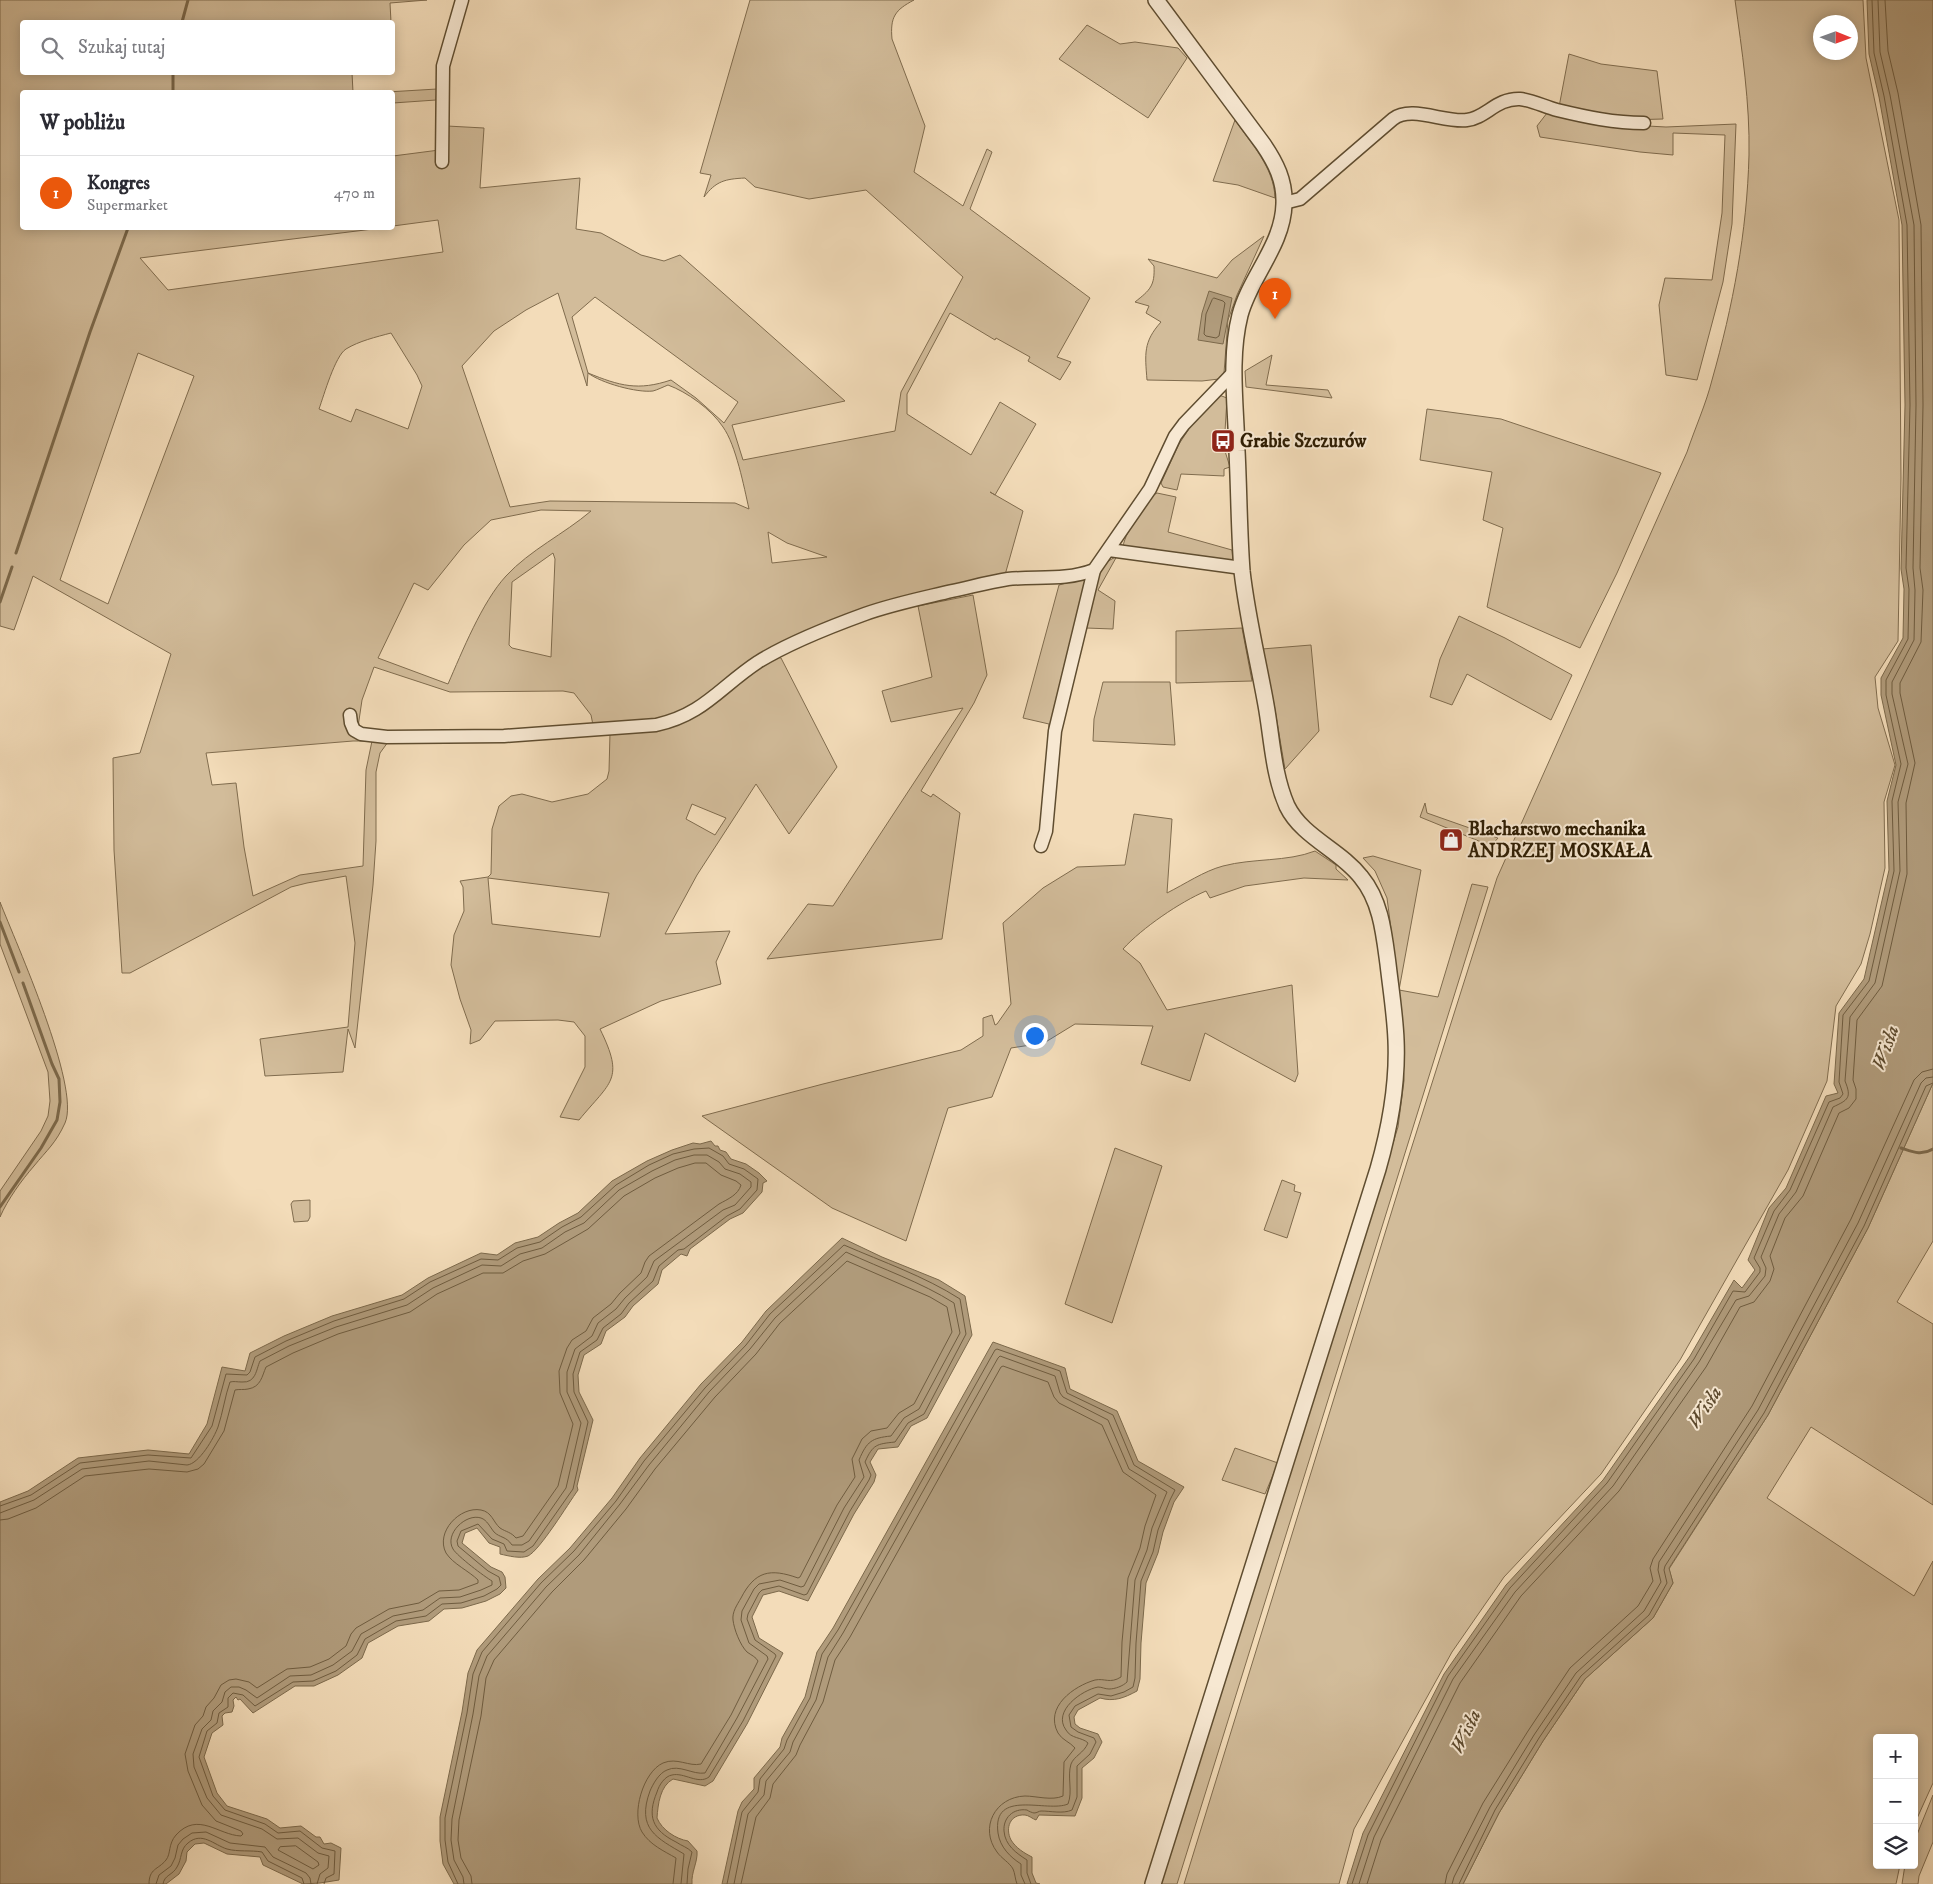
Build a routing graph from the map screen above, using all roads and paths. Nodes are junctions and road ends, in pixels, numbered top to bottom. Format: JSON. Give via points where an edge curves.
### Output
{"nodes":[{"id":1,"x":462,"y":0,"type":"edge"},
{"id":2,"x":1156,"y":0,"type":"edge"},
{"id":3,"x":1644,"y":123,"type":"dead end"},
{"id":4,"x":442,"y":162,"type":"dead end"},
{"id":5,"x":1284,"y":203,"type":"junction"},
{"id":6,"x":1234,"y":372,"type":"junction"},
{"id":7,"x":1109,"y":550,"type":"junction"},
{"id":8,"x":1242,"y":568,"type":"junction"},
{"id":9,"x":1094,"y":570,"type":"junction"},
{"id":10,"x":350,"y":716,"type":"dead end"},
{"id":11,"x":1041,"y":846,"type":"dead end"},
{"id":12,"x":1153,"y":1884,"type":"edge"}],
"edges":[{"from":1,"to":4,"type":"street","via":[[443,66]]},
{"from":2,"to":5,"type":"street","via":[[1273,159],[1281,177]]},
{"from":3,"to":5,"type":"street","via":[[1588,118],[1521,99],[1505,101],[1469,120],[1404,113],[1300,199]]},
{"from":5,"to":6,"type":"street","via":[[1278,234],[1240,314]]},
{"from":6,"to":7,"type":"street","via":[[1175,436],[1150,489]]},
{"from":6,"to":8,"type":"street"},
{"from":7,"to":8,"type":"street"},
{"from":7,"to":9,"type":"street"},
{"from":8,"to":12,"type":"street","via":[[1283,796],[1296,820],[1360,876],[1380,914],[1395,1025],[1396,1074],[1390,1124],[1378,1169]]},
{"from":9,"to":10,"type":"street","via":[[1064,578],[999,581],[865,614],[764,658],[691,713],[656,725],[504,736],[386,737],[354,730]]},
{"from":9,"to":11,"type":"street","via":[[1055,731],[1046,831]]}]}
